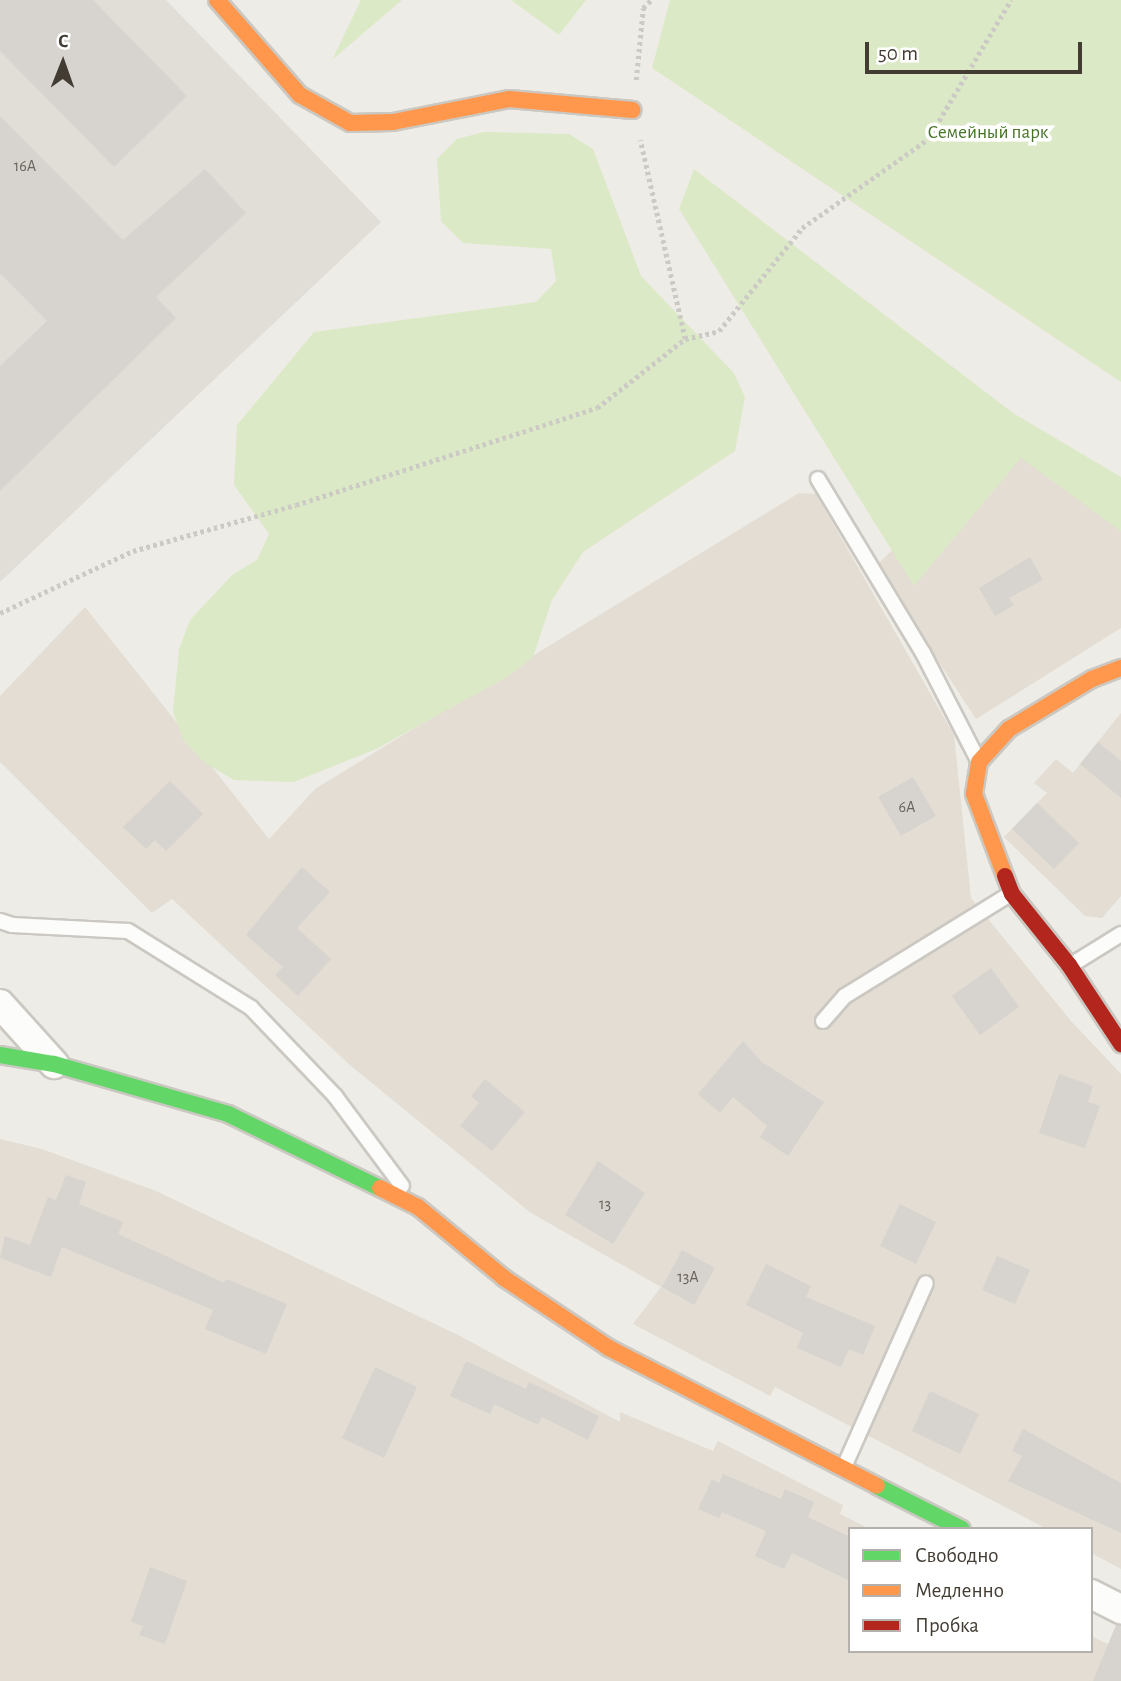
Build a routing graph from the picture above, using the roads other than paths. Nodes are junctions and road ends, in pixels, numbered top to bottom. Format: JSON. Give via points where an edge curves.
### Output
{"nodes":[{"id":1,"x":217,"y":0,"type":"edge"},
{"id":2,"x":633,"y":110,"type":"road end"},
{"id":3,"x":818,"y":479,"type":"dead end"},
{"id":4,"x":1121,"y":668,"type":"edge"},
{"id":5,"x":979,"y":762,"type":"junction"},
{"id":6,"x":1012,"y":894,"type":"junction"},
{"id":7,"x":0,"y":921,"type":"edge"},
{"id":8,"x":1121,"y":934,"type":"edge"},
{"id":9,"x":1069,"y":965,"type":"junction"},
{"id":10,"x":0,"y":1004,"type":"edge"},
{"id":11,"x":823,"y":1021,"type":"dead end"},
{"id":12,"x":1121,"y":1044,"type":"edge"},
{"id":13,"x":0,"y":1055,"type":"edge"},
{"id":14,"x":54,"y":1064,"type":"junction"},
{"id":15,"x":418,"y":1207,"type":"junction"},
{"id":16,"x":926,"y":1283,"type":"dead end"},
{"id":17,"x":843,"y":1468,"type":"junction"},
{"id":18,"x":958,"y":1527,"type":"edge"},
{"id":19,"x":1093,"y":1595,"type":"edge"},
{"id":20,"x":1121,"y":1609,"type":"edge"}],
"edges":[{"from":1,"to":2,"type":"street","via":[[300,95],[350,123],[393,122],[509,99]]},
{"from":3,"to":5,"type":"lane","via":[[923,653]]},
{"from":4,"to":5,"type":"street","via":[[1092,679],[1009,729]]},
{"from":5,"to":6,"type":"street","via":[[974,794]]},
{"from":6,"to":9,"type":"street"},
{"from":6,"to":11,"type":"lane","via":[[845,996]]},
{"from":7,"to":15,"type":"lane","via":[[128,930],[251,1008],[335,1096]]},
{"from":8,"to":9,"type":"lane"},
{"from":9,"to":12,"type":"street"},
{"from":10,"to":14,"type":"street"},
{"from":13,"to":14,"type":"street"},
{"from":14,"to":15,"type":"street","via":[[228,1114]]},
{"from":15,"to":17,"type":"street","via":[[504,1278],[609,1348]]},
{"from":16,"to":17,"type":"lane"},
{"from":17,"to":18,"type":"street"},
{"from":19,"to":20,"type":"street"}]}
